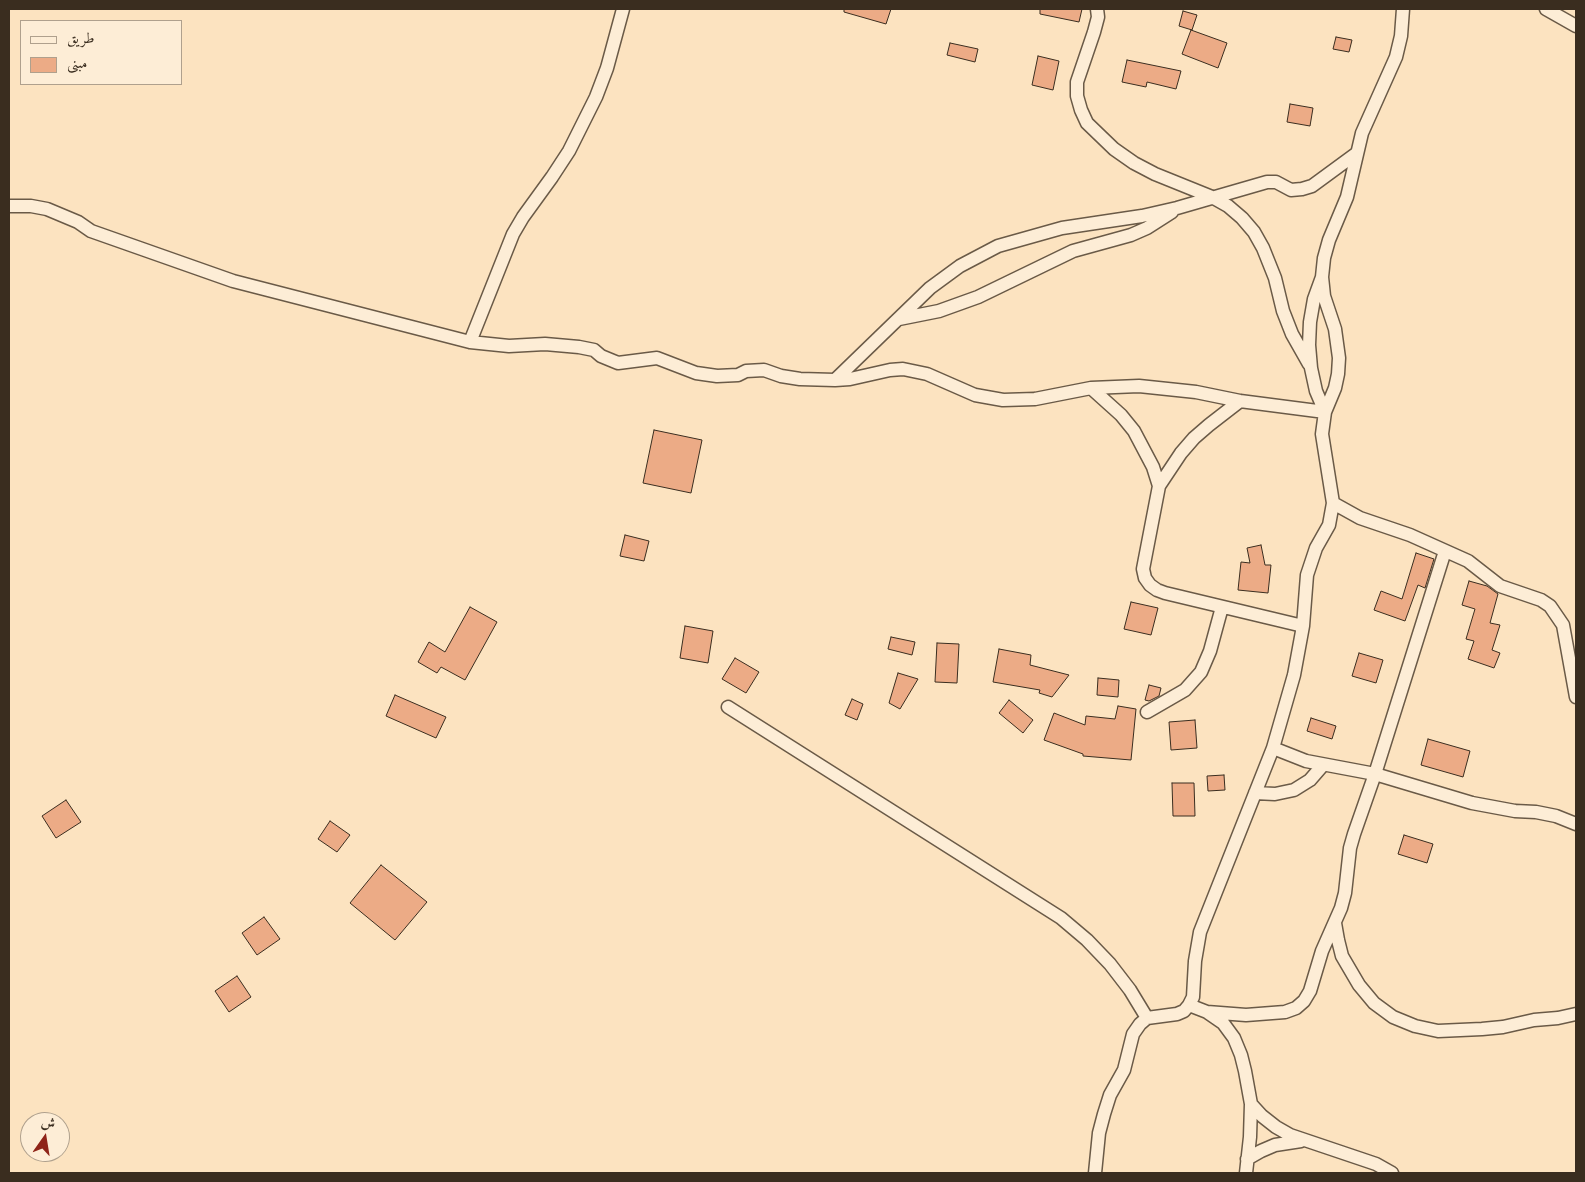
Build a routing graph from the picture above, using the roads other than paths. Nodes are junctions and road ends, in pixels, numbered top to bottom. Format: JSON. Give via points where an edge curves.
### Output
{"nodes":[{"id":1,"x":623,"y":9,"type":"edge"},
{"id":2,"x":1097,"y":9,"type":"edge"},
{"id":3,"x":1403,"y":9,"type":"edge"},
{"id":4,"x":1546,"y":9,"type":"edge"},
{"id":5,"x":1576,"y":26,"type":"edge"},
{"id":6,"x":1357,"y":153,"type":"junction"},
{"id":7,"x":1212,"y":197,"type":"junction"},
{"id":8,"x":9,"y":206,"type":"edge"},
{"id":9,"x":1177,"y":208,"type":"junction"},
{"id":10,"x":1322,"y":277,"type":"junction"},
{"id":11,"x":899,"y":319,"type":"junction"},
{"id":12,"x":470,"y":342,"type":"junction"},
{"id":13,"x":1311,"y":368,"type":"junction"},
{"id":14,"x":835,"y":380,"type":"junction"},
{"id":15,"x":1090,"y":388,"type":"junction"},
{"id":16,"x":1240,"y":401,"type":"junction"},
{"id":17,"x":1325,"y":412,"type":"junction"},
{"id":18,"x":1159,"y":486,"type":"junction"},
{"id":19,"x":1333,"y":502,"type":"junction"},
{"id":20,"x":1445,"y":551,"type":"junction"},
{"id":21,"x":1222,"y":607,"type":"junction"},
{"id":22,"x":1303,"y":626,"type":"junction"},
{"id":23,"x":1576,"y":697,"type":"edge"},
{"id":24,"x":728,"y":707,"type":"dead end"},
{"id":25,"x":1147,"y":712,"type":"dead end"},
{"id":26,"x":1273,"y":748,"type":"junction"},
{"id":27,"x":1323,"y":765,"type":"junction"},
{"id":28,"x":1375,"y":774,"type":"junction"},
{"id":29,"x":1255,"y":794,"type":"junction"},
{"id":30,"x":1576,"y":824,"type":"edge"},
{"id":31,"x":1335,"y":922,"type":"junction"},
{"id":32,"x":1190,"y":1005,"type":"junction"},
{"id":33,"x":1207,"y":1012,"type":"junction"},
{"id":34,"x":1576,"y":1014,"type":"edge"},
{"id":35,"x":1147,"y":1018,"type":"junction"},
{"id":36,"x":1251,"y":1104,"type":"junction"},
{"id":37,"x":1306,"y":1140,"type":"junction"},
{"id":38,"x":1247,"y":1159,"type":"junction"},
{"id":39,"x":1095,"y":1173,"type":"edge"},
{"id":40,"x":1246,"y":1173,"type":"edge"},
{"id":41,"x":1392,"y":1173,"type":"edge"}],
"edges":[{"from":1,"to":12,"type":"street","via":[[614,47],[596,97],[569,151],[513,234]]},
{"from":2,"to":7,"type":"street","via":[[1094,32],[1077,82],[1080,110],[1087,123],[1134,163]]},
{"from":3,"to":6,"type":"street","via":[[1396,57],[1369,114]]},
{"from":4,"to":5,"type":"street"},
{"from":6,"to":7,"type":"street","via":[[1312,186],[1292,190],[1276,182],[1268,182]]},
{"from":6,"to":10,"type":"street","via":[[1347,197],[1329,240]]},
{"from":7,"to":9,"type":"street"},
{"from":7,"to":13,"type":"street","via":[[1228,206],[1254,232],[1271,265],[1292,334]]},
{"from":8,"to":12,"type":"street","via":[[31,206],[55,212],[92,231],[233,281]]},
{"from":9,"to":11,"type":"street","via":[[1148,228],[1073,251],[978,297],[940,311]]},
{"from":9,"to":11,"type":"street","via":[[1062,228],[998,246],[944,276]]},
{"from":10,"to":13,"type":"street","via":[[1310,322]]},
{"from":10,"to":17,"type":"street","via":[[1339,358],[1335,388]]},
{"from":11,"to":14,"type":"street"},
{"from":12,"to":14,"type":"street","via":[[509,346],[578,346],[594,350],[609,361],[618,363],[657,358],[712,376],[764,370],[800,379]]},
{"from":13,"to":17,"type":"street"},
{"from":14,"to":15,"type":"street","via":[[903,369],[927,374],[975,395],[1019,401]]},
{"from":15,"to":16,"type":"street","via":[[1158,387]]},
{"from":15,"to":18,"type":"street","via":[[1112,405],[1134,431]]},
{"from":16,"to":17,"type":"street"},
{"from":16,"to":18,"type":"street","via":[[1194,438]]},
{"from":17,"to":19,"type":"street","via":[[1322,434]]},
{"from":18,"to":21,"type":"street","via":[[1143,569],[1145,578],[1157,590]]},
{"from":19,"to":20,"type":"street","via":[[1360,518]]},
{"from":19,"to":22,"type":"street","via":[[1329,525],[1311,561]]},
{"from":20,"to":23,"type":"street","via":[[1468,560],[1500,586],[1550,606],[1563,625]]},
{"from":20,"to":28,"type":"street"},
{"from":21,"to":22,"type":"street"},
{"from":21,"to":25,"type":"street","via":[[1201,672],[1186,690]]},
{"from":22,"to":26,"type":"street","via":[[1294,675]]},
{"from":24,"to":35,"type":"street","via":[[1062,918],[1110,964]]},
{"from":26,"to":27,"type":"street"},
{"from":26,"to":29,"type":"street"},
{"from":27,"to":28,"type":"street"},
{"from":27,"to":29,"type":"street","via":[[1310,780],[1294,790]]},
{"from":28,"to":30,"type":"street","via":[[1472,803],[1556,816]]},
{"from":28,"to":31,"type":"street","via":[[1354,834],[1345,893]]},
{"from":29,"to":32,"type":"street","via":[[1200,932]]},
{"from":31,"to":33,"type":"street","via":[[1310,991],[1296,1008],[1266,1014]]},
{"from":31,"to":34,"type":"street","via":[[1342,956],[1359,986],[1393,1017],[1414,1026],[1438,1031],[1482,1029]]},
{"from":32,"to":33,"type":"street"},
{"from":32,"to":35,"type":"street","via":[[1177,1014]]},
{"from":33,"to":36,"type":"street","via":[[1223,1022],[1234,1038]]},
{"from":35,"to":39,"type":"street","via":[[1133,1034],[1124,1070],[1110,1095],[1099,1133]]},
{"from":36,"to":37,"type":"street","via":[[1276,1127]]},
{"from":36,"to":38,"type":"street"},
{"from":37,"to":38,"type":"street","via":[[1275,1145]]},
{"from":37,"to":41,"type":"street","via":[[1376,1164]]},
{"from":38,"to":40,"type":"street"}]}
